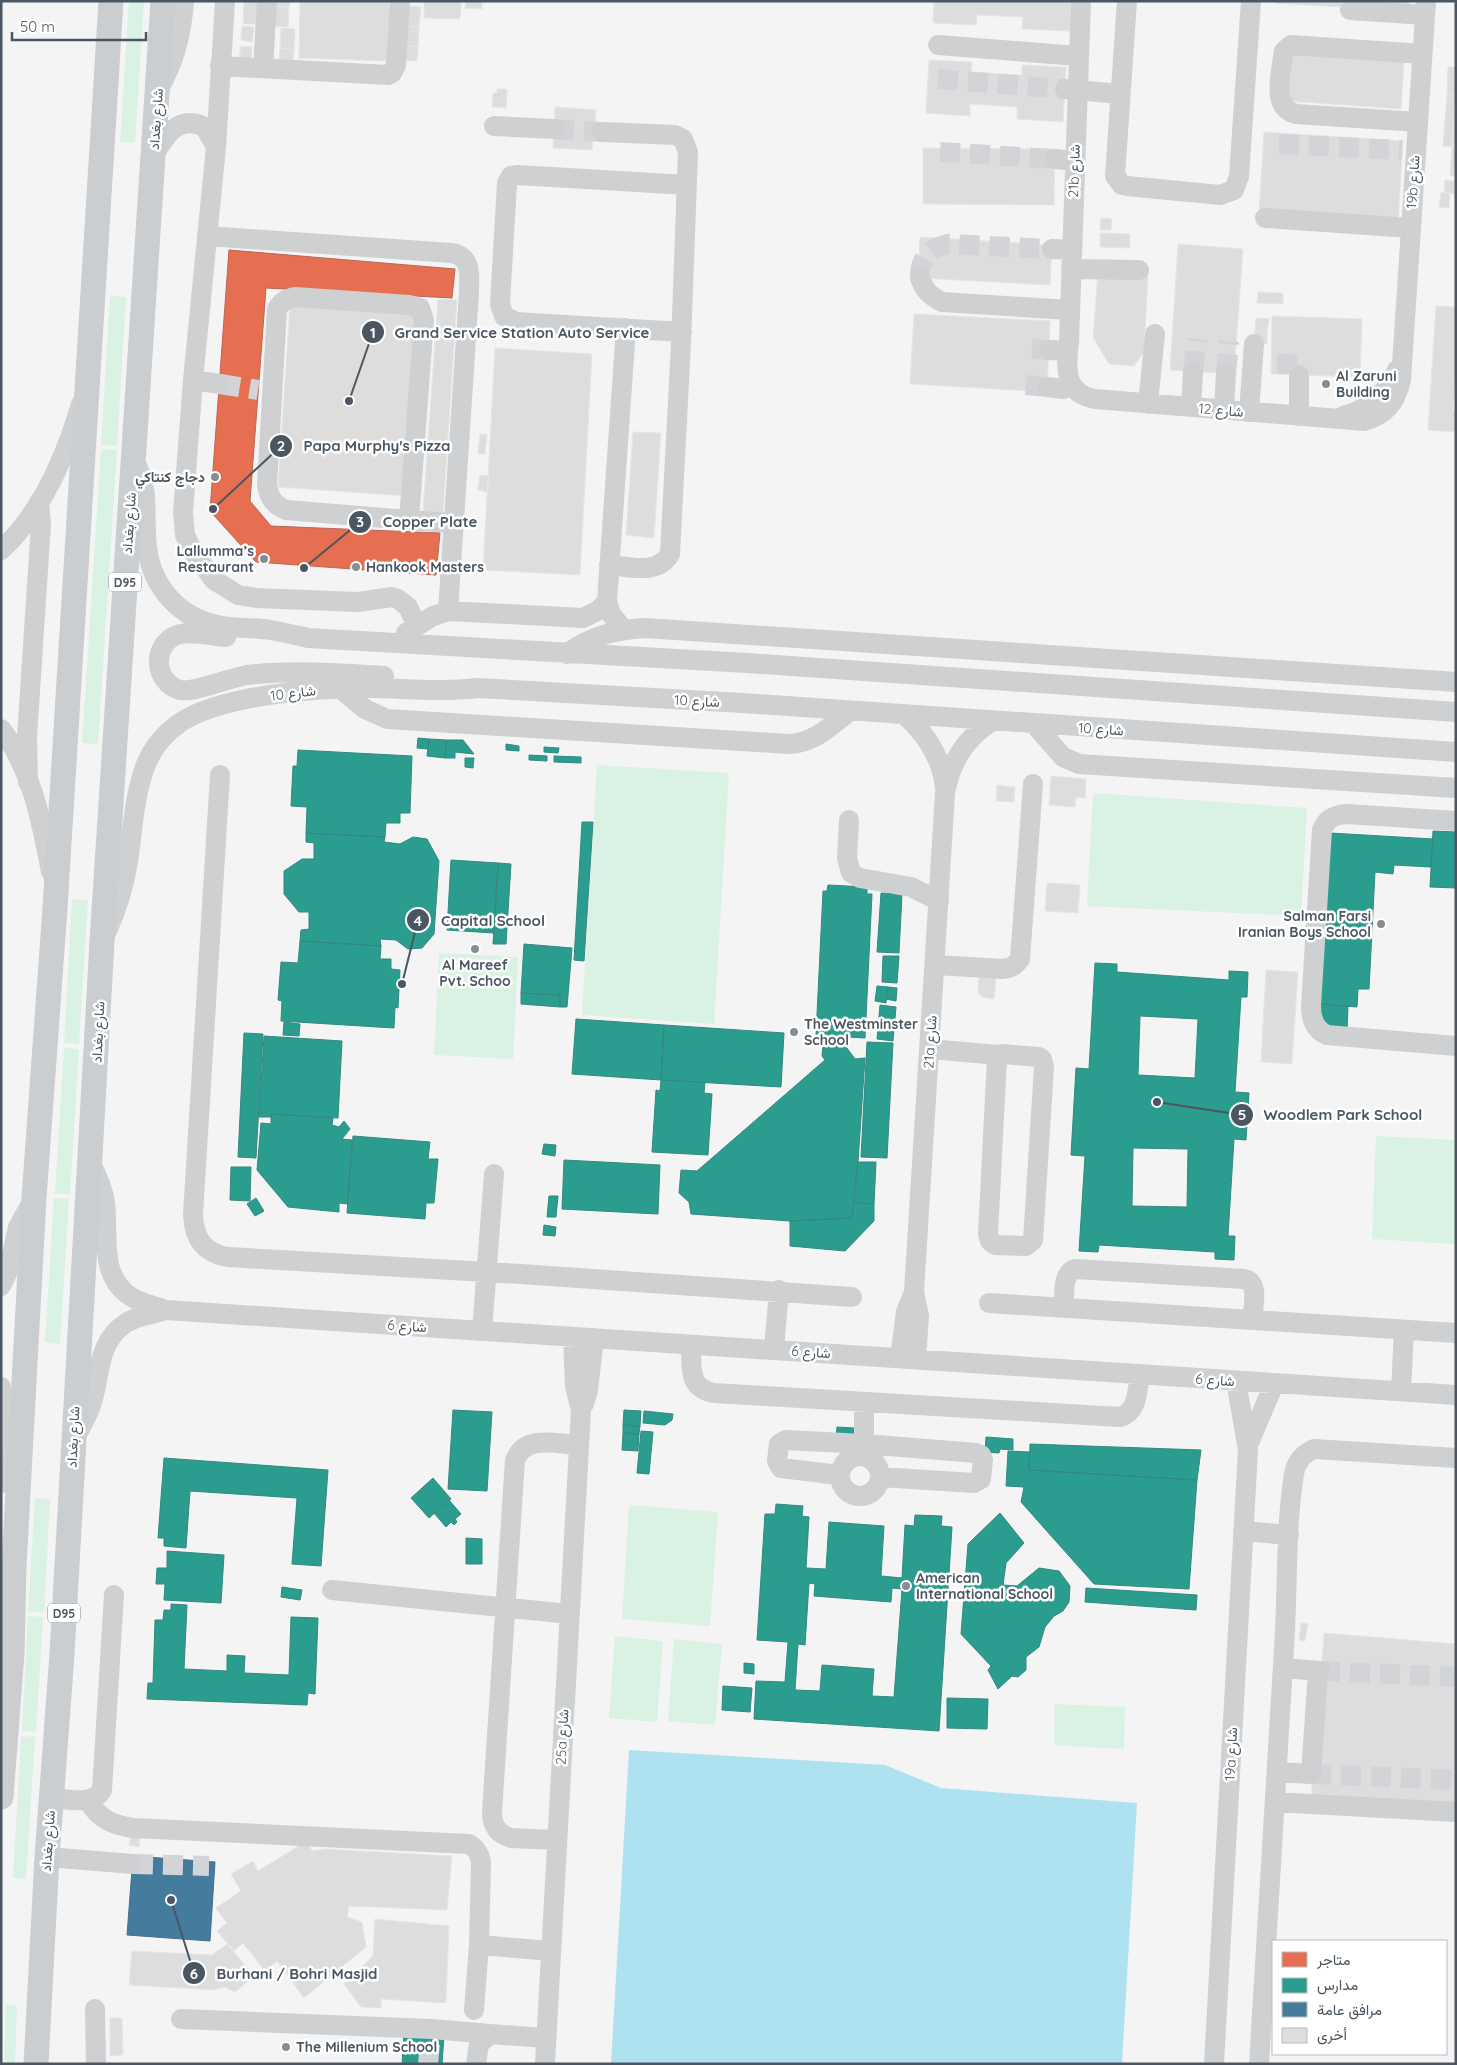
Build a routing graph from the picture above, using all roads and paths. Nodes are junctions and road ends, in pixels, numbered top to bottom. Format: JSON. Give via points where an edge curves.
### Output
{"nodes":[{"id":1,"x":111,"y":1,"type":"edge"},
{"id":2,"x":163,"y":1,"type":"edge"},
{"id":3,"x":184,"y":1,"type":"edge"},
{"id":4,"x":225,"y":1,"type":"edge"},
{"id":5,"x":267,"y":1,"type":"edge"},
{"id":6,"x":400,"y":1,"type":"edge"},
{"id":7,"x":1081,"y":1,"type":"edge"},
{"id":8,"x":1127,"y":1,"type":"edge"},
{"id":9,"x":1252,"y":1,"type":"edge"},
{"id":10,"x":1425,"y":8,"type":"edge"},
{"id":11,"x":1350,"y":10,"type":"dead end"},
{"id":12,"x":938,"y":45,"type":"dead end"},
{"id":13,"x":1422,"y":54,"type":"junction"},
{"id":14,"x":1078,"y":56,"type":"junction"},
{"id":15,"x":220,"y":66,"type":"junction"},
{"id":16,"x":263,"y":68,"type":"junction"},
{"id":17,"x":158,"y":90,"type":"junction"},
{"id":18,"x":1071,"y":90,"type":"junction"},
{"id":19,"x":1120,"y":94,"type":"junction"},
{"id":20,"x":1417,"y":122,"type":"junction"},
{"id":21,"x":494,"y":126,"type":"dead end"},
{"id":22,"x":554,"y":129,"type":"tunnel mouth"},
{"id":23,"x":602,"y":132,"type":"tunnel mouth"},
{"id":24,"x":216,"y":148,"type":"junction"},
{"id":25,"x":154,"y":158,"type":"junction"},
{"id":26,"x":687,"y":185,"type":"junction"},
{"id":27,"x":1265,"y":218,"type":"dead end"},
{"id":28,"x":1410,"y":228,"type":"junction"},
{"id":29,"x":207,"y":236,"type":"junction"},
{"id":30,"x":1071,"y":270,"type":"junction"},
{"id":31,"x":1139,"y":270,"type":"dead end"},
{"id":32,"x":920,"y":278,"type":"dead end"},
{"id":33,"x":1070,"y":310,"type":"junction"},
{"id":34,"x":626,"y":328,"type":"junction"},
{"id":35,"x":682,"y":332,"type":"junction"},
{"id":36,"x":1155,"y":334,"type":"dead end"},
{"id":37,"x":1258,"y":344,"type":"dead end"},
{"id":38,"x":1062,"y":348,"type":"junction"},
{"id":39,"x":1193,"y":371,"type":"tunnel mouth"},
{"id":40,"x":1226,"y":374,"type":"tunnel mouth"},
{"id":41,"x":1293,"y":374,"type":"tunnel mouth"},
{"id":42,"x":193,"y":380,"type":"junction"},
{"id":43,"x":88,"y":381,"type":"junction"},
{"id":44,"x":220,"y":384,"type":"tunnel mouth"},
{"id":45,"x":1071,"y":384,"type":"junction"},
{"id":46,"x":1047,"y":387,"type":"tunnel mouth"},
{"id":47,"x":1105,"y":399,"type":"junction"},
{"id":48,"x":1148,"y":404,"type":"junction"},
{"id":49,"x":1191,"y":407,"type":"junction"},
{"id":50,"x":1224,"y":410,"type":"junction"},
{"id":51,"x":1254,"y":412,"type":"junction"},
{"id":52,"x":1293,"y":416,"type":"junction"},
{"id":53,"x":1336,"y":418,"type":"joint"},
{"id":54,"x":133,"y":457,"type":"junction"},
{"id":55,"x":39,"y":502,"type":"junction"},
{"id":56,"x":409,"y":520,"type":"junction"},
{"id":57,"x":452,"y":523,"type":"junction"},
{"id":58,"x":1,"y":550,"type":"edge"},
{"id":59,"x":609,"y":565,"type":"junction"},
{"id":60,"x":607,"y":601,"type":"junction"},
{"id":61,"x":448,"y":611,"type":"junction"},
{"id":62,"x":417,"y":626,"type":"junction"},
{"id":63,"x":623,"y":629,"type":"junction"},
{"id":64,"x":308,"y":638,"type":"junction"},
{"id":65,"x":391,"y":643,"type":"junction"},
{"id":66,"x":566,"y":654,"type":"junction"},
{"id":67,"x":1456,"y":682,"type":"edge"},
{"id":68,"x":478,"y":688,"type":"junction"},
{"id":69,"x":341,"y":689,"type":"junction"},
{"id":70,"x":850,"y":711,"type":"junction"},
{"id":71,"x":1456,"y":712,"type":"edge"},
{"id":72,"x":906,"y":714,"type":"junction"},
{"id":73,"x":992,"y":721,"type":"junction"},
{"id":74,"x":1034,"y":724,"type":"junction"},
{"id":75,"x":1,"y":729,"type":"edge"},
{"id":76,"x":1456,"y":752,"type":"edge"},
{"id":77,"x":220,"y":775,"type":"dead end"},
{"id":78,"x":28,"y":782,"type":"junction"},
{"id":79,"x":1033,"y":784,"type":"dead end"},
{"id":80,"x":1447,"y":787,"type":"edge"},
{"id":81,"x":945,"y":793,"type":"junction"},
{"id":82,"x":849,"y":820,"type":"dead end"},
{"id":83,"x":1446,"y":820,"type":"edge"},
{"id":84,"x":939,"y":901,"type":"junction"},
{"id":85,"x":55,"y":908,"type":"junction"},
{"id":86,"x":102,"y":942,"type":"junction"},
{"id":87,"x":936,"y":965,"type":"junction"},
{"id":88,"x":1456,"y":1046,"type":"edge"},
{"id":89,"x":930,"y":1049,"type":"junction"},
{"id":90,"x":998,"y":1055,"type":"junction"},
{"id":91,"x":91,"y":1163,"type":"junction"},
{"id":92,"x":494,"y":1174,"type":"dead end"},
{"id":93,"x":34,"y":1198,"type":"junction"},
{"id":94,"x":486,"y":1272,"type":"junction"},
{"id":95,"x":1,"y":1286,"type":"edge"},
{"id":96,"x":779,"y":1290,"type":"junction"},
{"id":97,"x":852,"y":1297,"type":"dead end"},
{"id":98,"x":989,"y":1303,"type":"dead end"},
{"id":99,"x":1064,"y":1308,"type":"junction"},
{"id":100,"x":166,"y":1310,"type":"junction"},
{"id":101,"x":1252,"y":1320,"type":"junction"},
{"id":102,"x":1404,"y":1330,"type":"junction"},
{"id":103,"x":482,"y":1331,"type":"junction"},
{"id":104,"x":1456,"y":1334,"type":"edge"},
{"id":105,"x":573,"y":1337,"type":"junction"},
{"id":106,"x":594,"y":1338,"type":"junction"},
{"id":107,"x":691,"y":1345,"type":"junction"},
{"id":108,"x":774,"y":1349,"type":"junction"},
{"id":109,"x":908,"y":1358,"type":"junction"},
{"id":110,"x":1140,"y":1375,"type":"junction"},
{"id":111,"x":1236,"y":1381,"type":"junction"},
{"id":112,"x":1274,"y":1384,"type":"junction"},
{"id":113,"x":1,"y":1387,"type":"edge"},
{"id":114,"x":1401,"y":1391,"type":"junction"},
{"id":115,"x":1456,"y":1395,"type":"edge"},
{"id":116,"x":864,"y":1402,"type":"junction"},
{"id":117,"x":581,"y":1410,"type":"junction"},
{"id":118,"x":73,"y":1441,"type":"junction"},
{"id":119,"x":579,"y":1445,"type":"junction"},
{"id":120,"x":1248,"y":1445,"type":"junction"},
{"id":121,"x":864,"y":1450,"type":"junction"},
{"id":122,"x":1456,"y":1458,"type":"edge"},
{"id":123,"x":839,"y":1475,"type":"junction"},
{"id":124,"x":880,"y":1477,"type":"junction"},
{"id":125,"x":1243,"y":1532,"type":"junction"},
{"id":126,"x":1289,"y":1536,"type":"junction"},
{"id":127,"x":14,"y":1566,"type":"junction"},
{"id":128,"x":332,"y":1590,"type":"dead end"},
{"id":129,"x":114,"y":1595,"type":"dead end"},
{"id":130,"x":505,"y":1608,"type":"junction"},
{"id":131,"x":569,"y":1614,"type":"junction"},
{"id":132,"x":1283,"y":1668,"type":"junction"},
{"id":133,"x":1277,"y":1772,"type":"junction"},
{"id":134,"x":1,"y":1797,"type":"edge"},
{"id":135,"x":51,"y":1798,"type":"junction"},
{"id":136,"x":88,"y":1800,"type":"junction"},
{"id":137,"x":1275,"y":1802,"type":"junction"},
{"id":138,"x":1456,"y":1812,"type":"edge"},
{"id":139,"x":556,"y":1840,"type":"junction"},
{"id":140,"x":47,"y":1858,"type":"junction"},
{"id":141,"x":133,"y":1864,"type":"tunnel mouth"},
{"id":142,"x":479,"y":1945,"type":"junction"},
{"id":143,"x":552,"y":1951,"type":"junction"},
{"id":144,"x":95,"y":2009,"type":"dead end"},
{"id":145,"x":474,"y":2010,"type":"dead end"},
{"id":146,"x":181,"y":2019,"type":"dead end"},
{"id":147,"x":490,"y":2034,"type":"junction"},
{"id":148,"x":546,"y":2038,"type":"junction"},
{"id":149,"x":36,"y":2064,"type":"edge"},
{"id":150,"x":96,"y":2064,"type":"edge"},
{"id":151,"x":476,"y":2064,"type":"edge"},
{"id":152,"x":545,"y":2064,"type":"edge"},
{"id":153,"x":1214,"y":2064,"type":"edge"},
{"id":154,"x":1260,"y":2064,"type":"edge"}],
"edges":[{"from":1,"to":43,"type":"main road"},
{"from":2,"to":17,"type":"main road","name":"شارع بغداد","number":"D95"},
{"from":3,"to":17,"type":"street","via":[[176,51]]},
{"from":4,"to":15,"type":"street"},
{"from":5,"to":16,"type":"street"},
{"from":6,"to":16,"type":"street","via":[[396,65],[388,75]]},
{"from":7,"to":14,"type":"street","name":"21b شارع"},
{"from":8,"to":19,"type":"street"},
{"from":9,"to":19,"type":"street","via":[[1239,176],[1234,190],[1220,195],[1122,185],[1114,170]]},
{"from":10,"to":11,"type":"street"},
{"from":10,"to":13,"type":"street","name":"19b شارع"},
{"from":12,"to":14,"type":"street"},
{"from":13,"to":20,"type":"street","name":"19b شارع"},
{"from":13,"to":20,"type":"street","via":[[1291,45],[1283,56],[1280,100],[1285,109],[1296,114]]},
{"from":14,"to":18,"type":"street","name":"21b شارع"},
{"from":15,"to":16,"type":"street"},
{"from":15,"to":24,"type":"street"},
{"from":17,"to":25,"type":"main road","name":"شارع بغداد","number":"D95"},
{"from":18,"to":19,"type":"street"},
{"from":18,"to":30,"type":"street","name":"21b شارع","via":[[1064,160],[1062,249]]},
{"from":20,"to":28,"type":"street","name":"19b شارع","via":[[1409,150]]},
{"from":21,"to":22,"type":"street"},
{"from":23,"to":26,"type":"street","via":[[679,136],[688,147]]},
{"from":24,"to":25,"type":"street","via":[[205,127],[182,124],[170,133]]},
{"from":24,"to":29,"type":"street"},
{"from":25,"to":54,"type":"main road","name":"شارع بغداد","number":"D95"},
{"from":26,"to":34,"type":"street","via":[[518,175],[508,179],[500,304],[504,316],[516,322]]},
{"from":26,"to":35,"type":"street"},
{"from":27,"to":28,"type":"street"},
{"from":28,"to":53,"type":"street","name":"19b شارع","via":[[1401,362],[1391,382],[1376,399],[1358,411]]},
{"from":29,"to":42,"type":"street"},
{"from":29,"to":57,"type":"street","via":[[463,256],[469,267],[469,293]]},
{"from":30,"to":31,"type":"street"},
{"from":30,"to":33,"type":"street","name":"21b شارع"},
{"from":32,"to":33,"type":"street","via":[[925,290],[942,302]]},
{"from":33,"to":38,"type":"street","name":"21b شارع"},
{"from":34,"to":35,"type":"street"},
{"from":34,"to":59,"type":"street"},
{"from":35,"to":59,"type":"street","via":[[670,554],[663,564],[652,568]]},
{"from":36,"to":48,"type":"street"},
{"from":37,"to":51,"type":"street"},
{"from":38,"to":45,"type":"street","name":"21b شارع"},
{"from":38,"to":47,"type":"street","name":"21b شارع","via":[[1082,380]]},
{"from":39,"to":49,"type":"street"},
{"from":40,"to":50,"type":"street"},
{"from":41,"to":52,"type":"street"},
{"from":42,"to":44,"type":"street"},
{"from":42,"to":62,"type":"street","via":[[183,528],[192,550],[214,580],[247,598],[358,602],[392,597],[404,602]]},
{"from":43,"to":55,"type":"street","via":[[68,442]]},
{"from":43,"to":85,"type":"main road"},
{"from":45,"to":46,"type":"street","via":[[1063,389]]},
{"from":45,"to":47,"type":"street","via":[[1086,397]]},
{"from":47,"to":48,"type":"street","name":"شارع 12"},
{"from":48,"to":49,"type":"street","name":"شارع 12"},
{"from":49,"to":50,"type":"street","name":"شارع 12"},
{"from":50,"to":51,"type":"street","name":"شارع 12"},
{"from":51,"to":52,"type":"street","name":"شارع 12"},
{"from":52,"to":53,"type":"street","name":"شارع 12"},
{"from":54,"to":64,"type":"street","via":[[146,494],[150,560],[168,598],[190,616],[218,626],[270,630]]},
{"from":54,"to":86,"type":"main road","name":"شارع بغداد","number":"D95"},
{"from":55,"to":58,"type":"street"},
{"from":55,"to":78,"type":"street","via":[[40,536],[27,737]]},
{"from":56,"to":56,"type":"street","via":[[424,320],[420,308],[288,298],[277,309],[266,391],[267,485],[272,501],[286,510]]},
{"from":56,"to":57,"type":"street"},
{"from":57,"to":61,"type":"street"},
{"from":59,"to":60,"type":"street"},
{"from":60,"to":61,"type":"street","via":[[599,610],[582,618]]},
{"from":60,"to":63,"type":"street","via":[[611,614]]},
{"from":61,"to":62,"type":"street"},
{"from":62,"to":65,"type":"street"},
{"from":63,"to":66,"type":"street","via":[[595,637]]},
{"from":63,"to":67,"type":"street"},
{"from":64,"to":65,"type":"street"},
{"from":64,"to":68,"type":"street","via":[[278,640],[177,635],[164,646],[158,662],[159,670],[168,683],[190,691],[244,676],[308,673],[436,680]]},
{"from":65,"to":66,"type":"street"},
{"from":66,"to":71,"type":"street","via":[[747,663]]},
{"from":68,"to":69,"type":"street","name":"شارع 10"},
{"from":68,"to":70,"type":"street","name":"شارع 10"},
{"from":69,"to":70,"type":"street","via":[[365,709],[387,719],[789,744],[814,738]]},
{"from":69,"to":86,"type":"street","name":"شارع 10","via":[[288,693],[228,704],[187,719],[162,738],[143,772],[122,888]]},
{"from":70,"to":72,"type":"street","name":"شارع 10"},
{"from":72,"to":73,"type":"street","name":"شارع 10"},
{"from":72,"to":81,"type":"street","name":"21a شارع","via":[[933,749],[944,778]]},
{"from":73,"to":74,"type":"street","name":"شارع 10"},
{"from":73,"to":81,"type":"street","name":"21a شارع","via":[[960,750]]},
{"from":74,"to":76,"type":"street","name":"شارع 10"},
{"from":74,"to":80,"type":"street","via":[[1063,757],[1079,764]]},
{"from":75,"to":78,"type":"street"},
{"from":77,"to":94,"type":"street","via":[[194,1205],[196,1235],[209,1251],[228,1257]]},
{"from":78,"to":85,"type":"street","via":[[45,838]]},
{"from":79,"to":87,"type":"street","via":[[1020,959],[1016,965],[1003,969]]},
{"from":80,"to":83,"type":"street"},
{"from":81,"to":84,"type":"street","name":"21a شارع"},
{"from":82,"to":84,"type":"street","via":[[847,858],[851,873],[860,878],[911,887]]},
{"from":83,"to":88,"type":"street","via":[[1346,814],[1338,815],[1325,824],[1322,830],[1311,1012],[1320,1032],[1335,1037]]},
{"from":84,"to":87,"type":"street","name":"21a شارع"},
{"from":85,"to":93,"type":"main road"},
{"from":86,"to":91,"type":"main road","name":"شارع بغداد","number":"D95"},
{"from":87,"to":89,"type":"street","name":"21a شارع"},
{"from":89,"to":90,"type":"street"},
{"from":89,"to":109,"type":"street","name":"21a شارع","via":[[914,1292],[920,1316]]},
{"from":90,"to":90,"type":"street","via":[[988,1234],[990,1241],[996,1244],[1026,1246],[1032,1240],[1044,1067],[1036,1056]]},
{"from":91,"to":100,"type":"street","name":"شارع 6","via":[[105,1204],[108,1260],[114,1279],[134,1298]]},
{"from":91,"to":118,"type":"main road","name":"شارع بغداد","number":"D95"},
{"from":92,"to":94,"type":"street"},
{"from":93,"to":95,"type":"street","via":[[18,1228],[10,1269]]},
{"from":93,"to":127,"type":"main road"},
{"from":94,"to":96,"type":"street"},
{"from":94,"to":103,"type":"street"},
{"from":96,"to":97,"type":"street"},
{"from":96,"to":108,"type":"street"},
{"from":98,"to":99,"type":"street"},
{"from":99,"to":101,"type":"street"},
{"from":99,"to":101,"type":"street","via":[[1067,1274],[1075,1269],[1244,1279],[1254,1287]]},
{"from":100,"to":103,"type":"street","name":"شارع 6"},
{"from":100,"to":118,"type":"street","name":"شارع 6","via":[[134,1318],[112,1336],[101,1354],[92,1403]]},
{"from":101,"to":102,"type":"street"},
{"from":102,"to":104,"type":"street"},
{"from":102,"to":114,"type":"street"},
{"from":103,"to":105,"type":"street","name":"شارع 6"},
{"from":105,"to":106,"type":"street","name":"شارع 6"},
{"from":105,"to":117,"type":"street","name":"25a شارع","via":[[575,1387]]},
{"from":106,"to":107,"type":"street","name":"شارع 6"},
{"from":106,"to":117,"type":"street","name":"25a شارع","via":[[588,1390]]},
{"from":107,"to":108,"type":"street","name":"شارع 6"},
{"from":107,"to":116,"type":"street","via":[[694,1382],[705,1392]]},
{"from":108,"to":109,"type":"street","name":"شارع 6"},
{"from":109,"to":110,"type":"street","name":"شارع 6"},
{"from":110,"to":111,"type":"street","name":"شارع 6"},
{"from":110,"to":116,"type":"street","via":[[1132,1410],[1127,1416],[1120,1417]]},
{"from":111,"to":112,"type":"street","name":"شارع 6"},
{"from":111,"to":120,"type":"street","name":"19a شارع"},
{"from":112,"to":114,"type":"street","name":"شارع 6"},
{"from":112,"to":120,"type":"street","name":"19a شارع"},
{"from":113,"to":127,"type":"street"},
{"from":114,"to":115,"type":"street","name":"شارع 6"},
{"from":116,"to":121,"type":"street"},
{"from":117,"to":119,"type":"street","name":"25a شارع"},
{"from":118,"to":135,"type":"main road","name":"شارع بغداد","number":"D95"},
{"from":119,"to":130,"type":"street","via":[[537,1442],[523,1447],[518,1453]]},
{"from":119,"to":131,"type":"street","name":"25a شارع"},
{"from":120,"to":125,"type":"street","name":"19a شارع"},
{"from":121,"to":123,"type":"street","via":[[845,1462]]},
{"from":121,"to":123,"type":"street","via":[[786,1440],[780,1444],[777,1461],[781,1468]]},
{"from":121,"to":124,"type":"street","via":[[876,1464]]},
{"from":121,"to":124,"type":"street","via":[[976,1453],[983,1460],[981,1479],[974,1483]]},
{"from":122,"to":126,"type":"street","via":[[1314,1449],[1297,1462],[1294,1472]]},
{"from":123,"to":124,"type":"street","via":[[844,1490],[859,1497],[874,1492]]},
{"from":125,"to":126,"type":"street"},
{"from":125,"to":153,"type":"street","name":"19a شارع"},
{"from":126,"to":132,"type":"street"},
{"from":127,"to":134,"type":"main road","via":[[12,1653]]},
{"from":128,"to":130,"type":"street"},
{"from":129,"to":136,"type":"street","via":[[103,1784],[99,1796]]},
{"from":130,"to":131,"type":"street"},
{"from":130,"to":139,"type":"street","via":[[492,1819],[504,1836]]},
{"from":131,"to":139,"type":"street","name":"25a شارع"},
{"from":132,"to":133,"type":"street"},
{"from":132,"to":133,"type":"street","via":[[1319,1671],[1311,1774]]},
{"from":133,"to":137,"type":"street"},
{"from":135,"to":136,"type":"street"},
{"from":135,"to":140,"type":"main road","name":"شارع بغداد","number":"D95"},
{"from":136,"to":142,"type":"street","via":[[106,1820],[133,1828],[469,1844],[480,1855]]},
{"from":137,"to":138,"type":"street"},
{"from":137,"to":154,"type":"street"},
{"from":139,"to":143,"type":"street","name":"25a شارع"},
{"from":140,"to":141,"type":"street"},
{"from":140,"to":149,"type":"main road","name":"شارع بغداد","number":"D95"},
{"from":142,"to":143,"type":"street"},
{"from":142,"to":145,"type":"street"},
{"from":143,"to":148,"type":"street","name":"25a شارع"},
{"from":144,"to":150,"type":"street"},
{"from":146,"to":147,"type":"street"},
{"from":147,"to":148,"type":"street"},
{"from":147,"to":151,"type":"street","via":[[479,2044]]},
{"from":148,"to":152,"type":"street","name":"25a شارع"}]}
